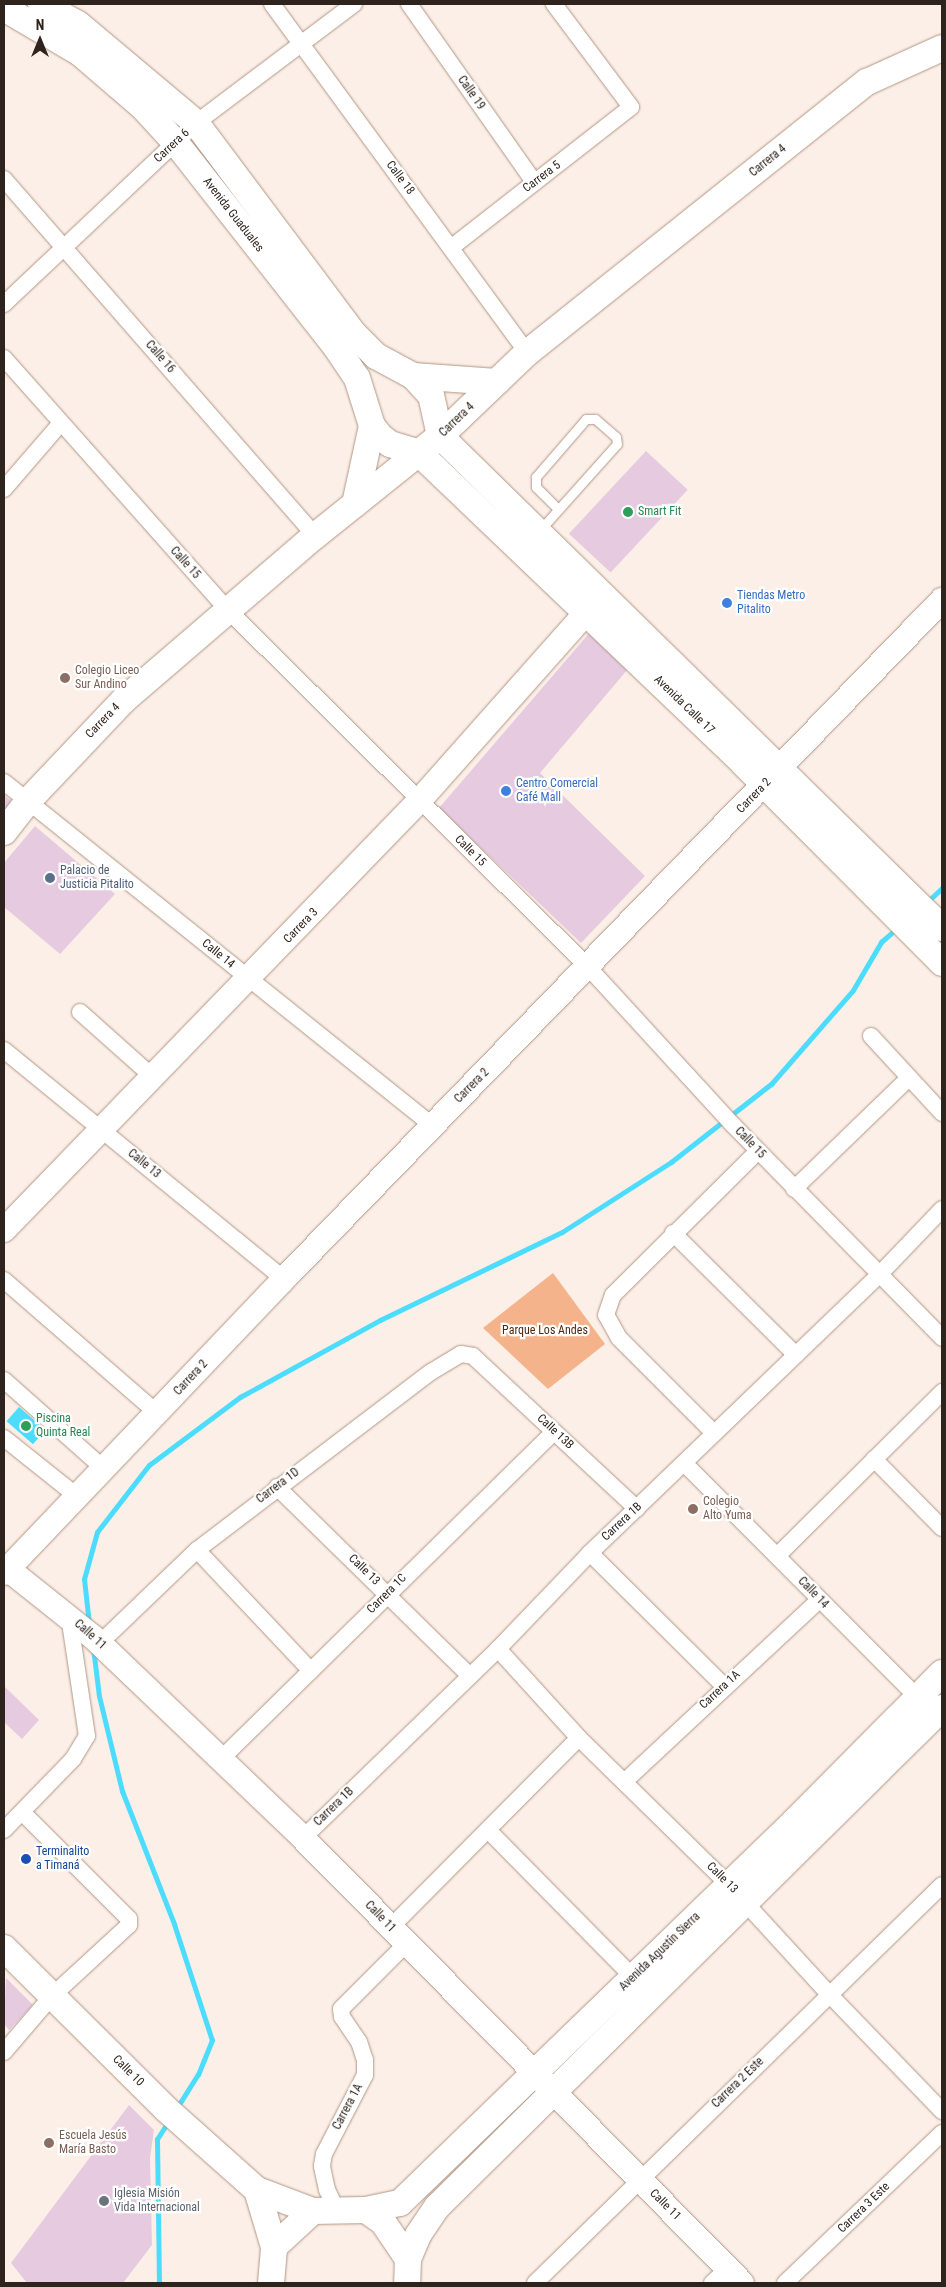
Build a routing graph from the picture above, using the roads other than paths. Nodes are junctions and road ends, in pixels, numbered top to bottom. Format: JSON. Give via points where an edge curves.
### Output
{"nodes":[{"id":1,"x":41,"y":4,"type":"edge"},
{"id":2,"x":272,"y":4,"type":"edge"},
{"id":3,"x":354,"y":4,"type":"edge"},
{"id":4,"x":409,"y":4,"type":"edge"},
{"id":5,"x":554,"y":4,"type":"edge"},
{"id":6,"x":4,"y":8,"type":"edge"},
{"id":7,"x":302,"y":45,"type":"junction"},
{"id":8,"x":942,"y":48,"type":"edge"},
{"id":9,"x":196,"y":123,"type":"junction"},
{"id":10,"x":176,"y":143,"type":"junction"},
{"id":11,"x":4,"y":179,"type":"edge"},
{"id":12,"x":534,"y":182,"type":"junction"},
{"id":13,"x":63,"y":244,"type":"junction"},
{"id":14,"x":452,"y":247,"type":"junction"},
{"id":15,"x":4,"y":304,"type":"edge"},
{"id":16,"x":528,"y":353,"type":"junction"},
{"id":17,"x":4,"y":358,"type":"edge"},
{"id":18,"x":413,"y":376,"type":"junction"},
{"id":19,"x":497,"y":382,"type":"junction"},
{"id":20,"x":61,"y":423,"type":"junction"},
{"id":21,"x":372,"y":426,"type":"junction"},
{"id":22,"x":440,"y":436,"type":"junction"},
{"id":23,"x":419,"y":453,"type":"junction"},
{"id":24,"x":4,"y":489,"type":"edge"},
{"id":25,"x":355,"y":504,"type":"junction"},
{"id":26,"x":558,"y":509,"type":"junction"},
{"id":27,"x":537,"y":534,"type":"junction"},
{"id":28,"x":315,"y":536,"type":"junction"},
{"id":29,"x":942,"y":600,"type":"edge"},
{"id":30,"x":228,"y":610,"type":"junction"},
{"id":31,"x":588,"y":612,"type":"junction"},
{"id":32,"x":773,"y":776,"type":"junction"},
{"id":33,"x":4,"y":782,"type":"edge"},
{"id":34,"x":28,"y":800,"type":"junction"},
{"id":35,"x":419,"y":801,"type":"junction"},
{"id":36,"x":4,"y":832,"type":"edge"},
{"id":37,"x":918,"y":917,"type":"edge"},
{"id":38,"x":942,"y":962,"type":"edge"},
{"id":39,"x":589,"y":968,"type":"junction"},
{"id":40,"x":249,"y":980,"type":"junction"},
{"id":41,"x":80,"y":1012,"type":"dead end"},
{"id":42,"x":871,"y":1036,"type":"dead end"},
{"id":43,"x":4,"y":1050,"type":"edge"},
{"id":44,"x":154,"y":1078,"type":"junction"},
{"id":45,"x":909,"y":1078,"type":"junction"},
{"id":46,"x":942,"y":1113,"type":"edge"},
{"id":47,"x":433,"y":1126,"type":"junction"},
{"id":48,"x":101,"y":1129,"type":"junction"},
{"id":49,"x":758,"y":1151,"type":"junction"},
{"id":50,"x":794,"y":1189,"type":"junction"},
{"id":51,"x":942,"y":1209,"type":"edge"},
{"id":52,"x":4,"y":1230,"type":"edge"},
{"id":53,"x":673,"y":1233,"type":"junction"},
{"id":54,"x":879,"y":1275,"type":"junction"},
{"id":55,"x":284,"y":1279,"type":"junction"},
{"id":56,"x":4,"y":1280,"type":"edge"},
{"id":57,"x":942,"y":1338,"type":"edge"},
{"id":58,"x":796,"y":1355,"type":"junction"},
{"id":59,"x":473,"y":1356,"type":"joint"},
{"id":60,"x":4,"y":1380,"type":"edge"},
{"id":61,"x":942,"y":1392,"type":"edge"},
{"id":62,"x":158,"y":1414,"type":"junction"},
{"id":63,"x":554,"y":1432,"type":"junction"},
{"id":64,"x":714,"y":1433,"type":"junction"},
{"id":65,"x":4,"y":1438,"type":"edge"},
{"id":66,"x":874,"y":1459,"type":"junction"},
{"id":67,"x":684,"y":1463,"type":"junction"},
{"id":68,"x":103,"y":1468,"type":"junction"},
{"id":69,"x":277,"y":1487,"type":"junction"},
{"id":70,"x":77,"y":1496,"type":"junction"},
{"id":71,"x":637,"y":1508,"type":"junction"},
{"id":72,"x":942,"y":1528,"type":"edge"},
{"id":73,"x":197,"y":1550,"type":"junction"},
{"id":74,"x":590,"y":1553,"type":"junction"},
{"id":75,"x":777,"y":1556,"type":"junction"},
{"id":76,"x":5,"y":1569,"type":"edge"},
{"id":77,"x":387,"y":1593,"type":"junction"},
{"id":78,"x":819,"y":1600,"type":"junction"},
{"id":79,"x":85,"y":1630,"type":"junction"},
{"id":80,"x":498,"y":1649,"type":"junction"},
{"id":81,"x":311,"y":1671,"type":"junction"},
{"id":82,"x":942,"y":1673,"type":"edge"},
{"id":83,"x":470,"y":1676,"type":"junction"},
{"id":84,"x":724,"y":1686,"type":"junction"},
{"id":85,"x":934,"y":1711,"type":"edge"},
{"id":86,"x":580,"y":1738,"type":"junction"},
{"id":87,"x":221,"y":1759,"type":"junction"},
{"id":88,"x":624,"y":1782,"type":"junction"},
{"id":89,"x":22,"y":1812,"type":"junction"},
{"id":90,"x":4,"y":1830,"type":"edge"},
{"id":91,"x":488,"y":1830,"type":"junction"},
{"id":92,"x":303,"y":1838,"type":"junction"},
{"id":93,"x":942,"y":1885,"type":"edge"},
{"id":94,"x":738,"y":1894,"type":"junction"},
{"id":95,"x":398,"y":1936,"type":"junction"},
{"id":96,"x":4,"y":1948,"type":"edge"},
{"id":97,"x":633,"y":1977,"type":"junction"},
{"id":98,"x":829,"y":1994,"type":"junction"},
{"id":99,"x":52,"y":1996,"type":"junction"},
{"id":100,"x":4,"y":2052,"type":"edge"},
{"id":101,"x":536,"y":2072,"type":"junction"},
{"id":102,"x":554,"y":2090,"type":"junction"},
{"id":103,"x":942,"y":2111,"type":"edge"},
{"id":104,"x":942,"y":2133,"type":"edge"},
{"id":105,"x":640,"y":2179,"type":"junction"},
{"id":106,"x":257,"y":2190,"type":"junction"},
{"id":107,"x":324,"y":2210,"type":"junction"},
{"id":108,"x":366,"y":2210,"type":"junction"},
{"id":109,"x":274,"y":2247,"type":"junction"},
{"id":110,"x":408,"y":2271,"type":"edge"},
{"id":111,"x":727,"y":2278,"type":"edge"},
{"id":112,"x":271,"y":2283,"type":"edge"},
{"id":113,"x":535,"y":2283,"type":"edge"},
{"id":114,"x":785,"y":2283,"type":"edge"}],
"edges":[{"from":1,"to":9,"type":"main road","name":"Avenida Guaduales","via":[[78,24]]},
{"from":2,"to":7,"type":"street","name":"Calle 18"},
{"from":3,"to":7,"type":"street","name":"Carrera 6"},
{"from":4,"to":12,"type":"street","name":"Calle 19"},
{"from":5,"to":12,"type":"street","name":"Carrera 5","via":[[631,107]]},
{"from":6,"to":10,"type":"main road","name":"Avenida Guaduales","via":[[80,53],[143,107]]},
{"from":7,"to":9,"type":"street","name":"Carrera 6"},
{"from":7,"to":14,"type":"street","name":"Calle 18"},
{"from":8,"to":16,"type":"main road","name":"Carrera 4","via":[[867,82]]},
{"from":9,"to":10,"type":"street","name":"Carrera 6"},
{"from":9,"to":18,"type":"main road","name":"Avenida Guaduales","via":[[352,333],[376,356]]},
{"from":10,"to":13,"type":"street","name":"Carrera 6"},
{"from":10,"to":21,"type":"main road","name":"Avenida Guaduales","via":[[336,347],[357,378]]},
{"from":11,"to":13,"type":"street","name":"Calle 16"},
{"from":12,"to":14,"type":"street","name":"Carrera 5"},
{"from":13,"to":15,"type":"street","name":"Carrera 6"},
{"from":13,"to":28,"type":"street","name":"Calle 16"},
{"from":14,"to":16,"type":"street","name":"Calle 18"},
{"from":16,"to":19,"type":"main road","name":"Carrera 4"},
{"from":17,"to":20,"type":"street","name":"Calle 15"},
{"from":18,"to":19,"type":"main road"},
{"from":18,"to":22,"type":"main road","name":"Avenida Guaduales","via":[[431,394]]},
{"from":19,"to":22,"type":"main road","name":"Carrera 4"},
{"from":20,"to":24,"type":"street"},
{"from":20,"to":30,"type":"street","name":"Calle 15"},
{"from":21,"to":23,"type":"main road","name":"Avenida Guaduales","via":[[390,444]]},
{"from":21,"to":25,"type":"main road"},
{"from":22,"to":23,"type":"main road","name":"Carrera 4"},
{"from":22,"to":27,"type":"main road","name":"Avenida Calle 17"},
{"from":23,"to":25,"type":"main road","name":"Carrera 4"},
{"from":23,"to":31,"type":"main road","name":"Avenida Calle 17"},
{"from":25,"to":28,"type":"main road","name":"Carrera 4"},
{"from":26,"to":26,"type":"lane","via":[[617,444],[616,438],[595,419],[586,419],[536,477],[536,487]]},
{"from":26,"to":27,"type":"lane"},
{"from":27,"to":32,"type":"main road","name":"Avenida Calle 17"},
{"from":28,"to":30,"type":"main road","name":"Carrera 4"},
{"from":29,"to":32,"type":"main road","name":"Carrera 2"},
{"from":30,"to":34,"type":"main road","name":"Carrera 4","via":[[124,700]]},
{"from":30,"to":35,"type":"street","name":"Calle 15"},
{"from":31,"to":32,"type":"main road","name":"Avenida Calle 17"},
{"from":31,"to":35,"type":"main road","name":"Carrera 3"},
{"from":32,"to":37,"type":"main road","name":"Avenida Calle 17"},
{"from":32,"to":39,"type":"main road","name":"Carrera 2"},
{"from":33,"to":34,"type":"street","name":"Calle 14"},
{"from":34,"to":36,"type":"main road","name":"Carrera 4"},
{"from":34,"to":40,"type":"street","name":"Calle 14"},
{"from":35,"to":39,"type":"street","name":"Calle 15"},
{"from":35,"to":40,"type":"main road","name":"Carrera 3"},
{"from":37,"to":38,"type":"main road","name":"Avenida Calle 17"},
{"from":39,"to":47,"type":"main road","name":"Carrera 2"},
{"from":39,"to":49,"type":"street","name":"Calle 15"},
{"from":40,"to":44,"type":"main road","name":"Carrera 3"},
{"from":40,"to":47,"type":"street","name":"Calle 14"},
{"from":41,"to":44,"type":"street"},
{"from":42,"to":45,"type":"street"},
{"from":43,"to":48,"type":"street","name":"Calle 13"},
{"from":44,"to":48,"type":"main road","name":"Carrera 3"},
{"from":45,"to":46,"type":"street"},
{"from":45,"to":50,"type":"street"},
{"from":47,"to":55,"type":"main road","name":"Carrera 2"},
{"from":48,"to":52,"type":"main road","name":"Carrera 3"},
{"from":48,"to":55,"type":"street","name":"Calle 13"},
{"from":49,"to":50,"type":"street","name":"Calle 15"},
{"from":49,"to":53,"type":"street"},
{"from":50,"to":54,"type":"street","name":"Calle 15"},
{"from":51,"to":54,"type":"street","name":"Carrera 1B"},
{"from":53,"to":58,"type":"street"},
{"from":53,"to":64,"type":"street","via":[[613,1295],[606,1315],[619,1338]]},
{"from":54,"to":57,"type":"street","name":"Calle 15"},
{"from":54,"to":58,"type":"street","name":"Carrera 1B"},
{"from":55,"to":62,"type":"main road","name":"Carrera 2"},
{"from":56,"to":62,"type":"street"},
{"from":58,"to":64,"type":"street","name":"Carrera 1B"},
{"from":59,"to":63,"type":"street","name":"Calle 13B"},
{"from":59,"to":69,"type":"street","name":"Carrera 1D","via":[[461,1354],[430,1372]]},
{"from":60,"to":68,"type":"street"},
{"from":61,"to":66,"type":"street"},
{"from":62,"to":68,"type":"main road","name":"Carrera 2"},
{"from":63,"to":71,"type":"street","name":"Calle 13B"},
{"from":63,"to":77,"type":"street","name":"Carrera 1C"},
{"from":64,"to":67,"type":"street","name":"Carrera 1B"},
{"from":65,"to":70,"type":"street"},
{"from":66,"to":72,"type":"street"},
{"from":66,"to":75,"type":"street"},
{"from":67,"to":71,"type":"street","name":"Carrera 1B"},
{"from":67,"to":75,"type":"street","name":"Calle 14"},
{"from":68,"to":70,"type":"main road","name":"Carrera 2"},
{"from":69,"to":73,"type":"street","name":"Carrera 1D"},
{"from":69,"to":77,"type":"street","name":"Calle 13"},
{"from":70,"to":76,"type":"main road","name":"Carrera 2"},
{"from":71,"to":74,"type":"street","name":"Carrera 1B"},
{"from":73,"to":79,"type":"street","name":"Carrera 1D"},
{"from":73,"to":81,"type":"street"},
{"from":74,"to":80,"type":"street","name":"Carrera 1B"},
{"from":74,"to":84,"type":"street"},
{"from":75,"to":78,"type":"street","name":"Calle 14"},
{"from":76,"to":79,"type":"main road","name":"Calle 11"},
{"from":77,"to":81,"type":"street","name":"Carrera 1C"},
{"from":77,"to":83,"type":"street","name":"Calle 13"},
{"from":78,"to":84,"type":"street","name":"Carrera 1A"},
{"from":78,"to":85,"type":"street","name":"Calle 14"},
{"from":79,"to":87,"type":"main road","name":"Calle 11"},
{"from":79,"to":89,"type":"street","via":[[87,1736],[73,1759]]},
{"from":80,"to":83,"type":"street","name":"Carrera 1B"},
{"from":80,"to":86,"type":"street","name":"Calle 13"},
{"from":81,"to":87,"type":"street","name":"Carrera 1C"},
{"from":82,"to":85,"type":"main road","name":"Avenida Agustín Sierra"},
{"from":83,"to":92,"type":"street","name":"Carrera 1B"},
{"from":84,"to":88,"type":"street","name":"Carrera 1A"},
{"from":85,"to":94,"type":"main road","name":"Avenida Agustín Sierra"},
{"from":86,"to":88,"type":"street","name":"Calle 13"},
{"from":86,"to":91,"type":"street","name":"Carrera 1A"},
{"from":87,"to":92,"type":"main road","name":"Calle 11"},
{"from":88,"to":94,"type":"street","name":"Calle 13"},
{"from":89,"to":90,"type":"street"},
{"from":89,"to":99,"type":"street","via":[[129,1919],[127,1929]]},
{"from":91,"to":95,"type":"street","name":"Carrera 1A"},
{"from":91,"to":97,"type":"street"},
{"from":92,"to":95,"type":"main road","name":"Calle 11"},
{"from":93,"to":98,"type":"street","name":"Carrera 2 Este"},
{"from":94,"to":97,"type":"main road","name":"Avenida Agustín Sierra"},
{"from":94,"to":98,"type":"street","name":"Calle 13"},
{"from":94,"to":102,"type":"main road","name":"Avenida Agustín Sierra"},
{"from":95,"to":101,"type":"main road","name":"Calle 11"},
{"from":95,"to":107,"type":"street","name":"Carrera 1A","via":[[341,2008],[342,2017],[359,2042],[365,2060],[364,2075],[324,2154],[322,2166],[327,2190]]},
{"from":96,"to":99,"type":"main road","name":"Calle 10"},
{"from":97,"to":101,"type":"main road","name":"Avenida Agustín Sierra"},
{"from":98,"to":103,"type":"street","name":"Calle 13"},
{"from":98,"to":105,"type":"street","name":"Carrera 2 Este"},
{"from":99,"to":100,"type":"street"},
{"from":99,"to":106,"type":"main road","name":"Calle 10","via":[[173,2114]]},
{"from":101,"to":102,"type":"main road","name":"Calle 11"},
{"from":101,"to":108,"type":"main road","name":"Avenida Agustín Sierra","via":[[400,2203]]},
{"from":102,"to":105,"type":"main road","name":"Calle 11"},
{"from":102,"to":110,"type":"main road","name":"Avenida Agustín Sierra","via":[[437,2207],[418,2235]]},
{"from":104,"to":114,"type":"street","name":"Carrera 3 Este"},
{"from":105,"to":111,"type":"main road","name":"Calle 11"},
{"from":105,"to":113,"type":"street","name":"Carrera 2 Este"},
{"from":106,"to":107,"type":"main road","name":"Avenida Agustín Sierra"},
{"from":106,"to":109,"type":"main road"},
{"from":107,"to":108,"type":"main road","name":"Avenida Agustín Sierra"},
{"from":107,"to":109,"type":"main road"},
{"from":108,"to":110,"type":"main road","via":[[383,2222]]},
{"from":109,"to":112,"type":"main road"}]}
